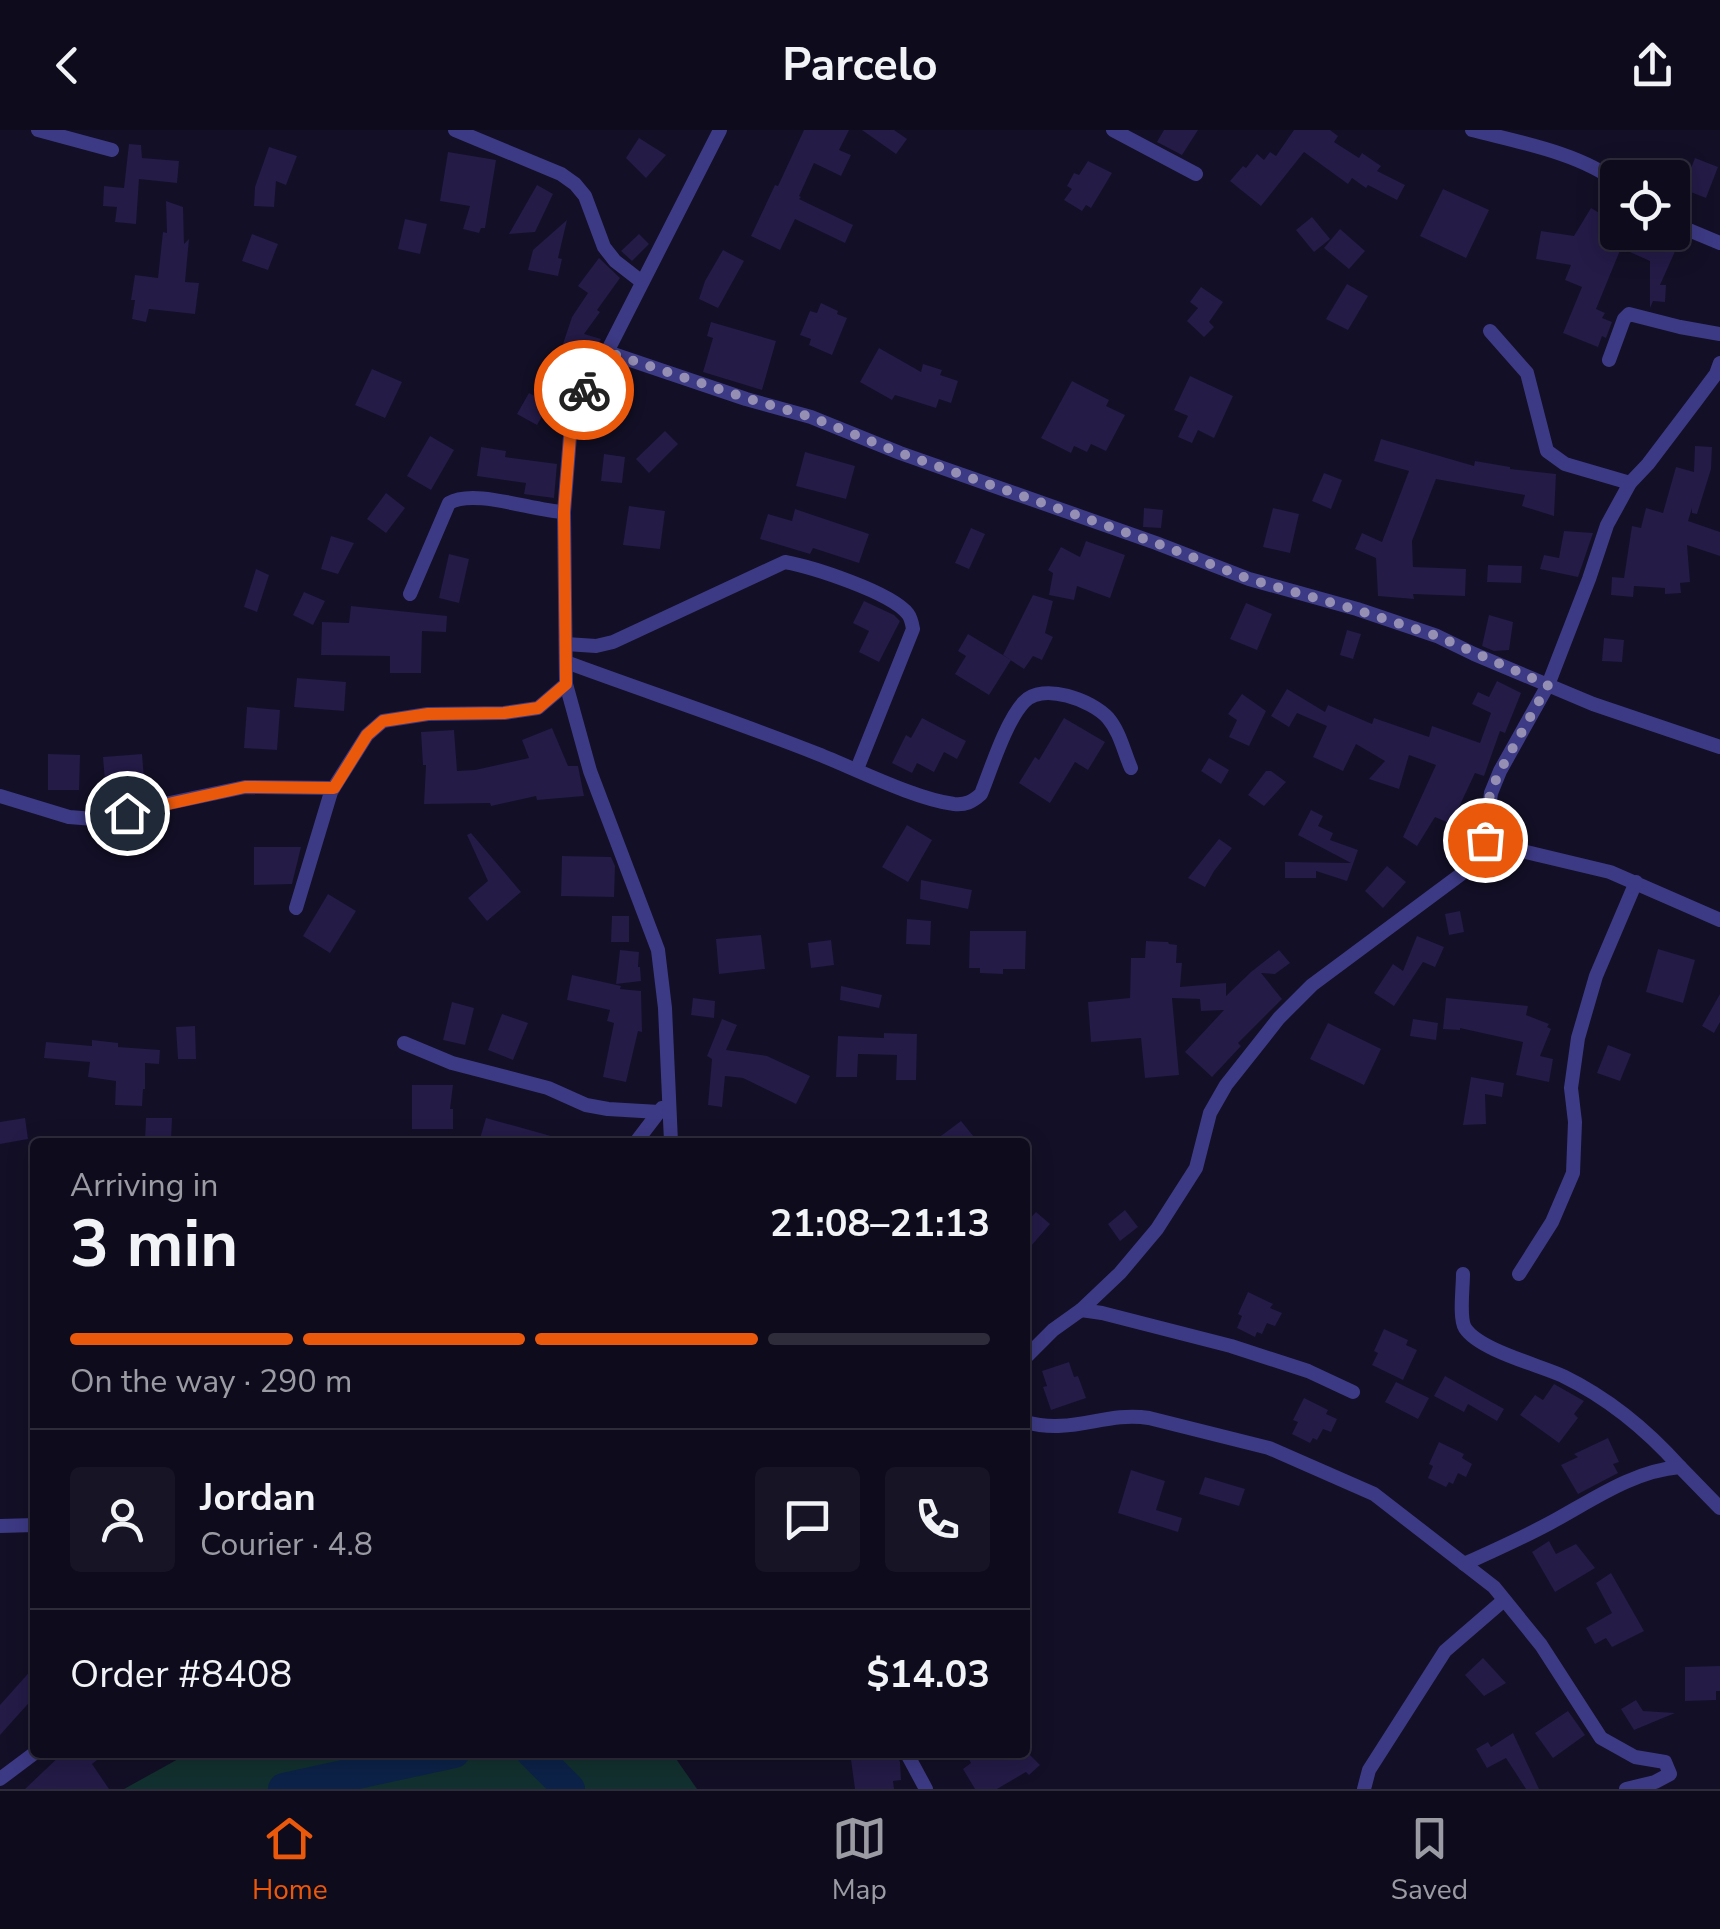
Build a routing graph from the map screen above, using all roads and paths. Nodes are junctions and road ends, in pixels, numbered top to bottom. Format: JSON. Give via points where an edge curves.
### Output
{"nodes":[{"id":1,"x":38,"y":130,"type":"edge"},
{"id":2,"x":455,"y":130,"type":"edge"},
{"id":3,"x":720,"y":130,"type":"edge"},
{"id":4,"x":1114,"y":130,"type":"edge"},
{"id":5,"x":1472,"y":130,"type":"edge"},
{"id":6,"x":112,"y":150,"type":"dead end"},
{"id":7,"x":1600,"y":171,"type":"edge"},
{"id":8,"x":1196,"y":174,"type":"dead end"},
{"id":9,"x":1690,"y":230,"type":"edge"},
{"id":10,"x":1720,"y":243,"type":"edge"},
{"id":11,"x":642,"y":282,"type":"junction"},
{"id":12,"x":1490,"y":331,"type":"dead end"},
{"id":13,"x":1720,"y":334,"type":"edge"},
{"id":14,"x":607,"y":352,"type":"junction"},
{"id":15,"x":1609,"y":360,"type":"dead end"},
{"id":16,"x":1719,"y":372,"type":"edge"},
{"id":17,"x":1630,"y":483,"type":"junction"},
{"id":18,"x":564,"y":512,"type":"junction"},
{"id":19,"x":410,"y":594,"type":"dead end"},
{"id":20,"x":566,"y":644,"type":"junction"},
{"id":21,"x":566,"y":662,"type":"junction"},
{"id":22,"x":566,"y":684,"type":"junction"},
{"id":23,"x":1548,"y":685,"type":"junction"},
{"id":24,"x":1720,"y":747,"type":"edge"},
{"id":25,"x":1131,"y":768,"type":"dead end"},
{"id":26,"x":857,"y":769,"type":"junction"},
{"id":27,"x":334,"y":788,"type":"junction"},
{"id":28,"x":0,"y":796,"type":"edge"},
{"id":29,"x":1485,"y":840,"type":"junction"},
{"id":30,"x":1636,"y":882,"type":"junction"},
{"id":31,"x":296,"y":908,"type":"dead end"},
{"id":32,"x":1720,"y":920,"type":"edge"},
{"id":33,"x":404,"y":1043,"type":"dead end"},
{"id":34,"x":669,"y":1100,"type":"junction"},
{"id":35,"x":659,"y":1112,"type":"junction"},
{"id":36,"x":639,"y":1138,"type":"edge"},
{"id":37,"x":671,"y":1138,"type":"edge"},
{"id":38,"x":1462,"y":1274,"type":"dead end"},
{"id":39,"x":1519,"y":1274,"type":"dead end"},
{"id":40,"x":1081,"y":1310,"type":"junction"},
{"id":41,"x":1030,"y":1353,"type":"edge"},
{"id":42,"x":1353,"y":1392,"type":"dead end"},
{"id":43,"x":1030,"y":1423,"type":"edge"},
{"id":44,"x":1680,"y":1468,"type":"junction"},
{"id":45,"x":1720,"y":1508,"type":"edge"},
{"id":46,"x":30,"y":1525,"type":"edge"},
{"id":47,"x":0,"y":1526,"type":"edge"},
{"id":48,"x":1464,"y":1564,"type":"junction"},
{"id":49,"x":1504,"y":1600,"type":"junction"},
{"id":50,"x":30,"y":1757,"type":"edge"},
{"id":51,"x":909,"y":1758,"type":"edge"},
{"id":52,"x":0,"y":1780,"type":"edge"},
{"id":53,"x":926,"y":1789,"type":"edge"},
{"id":54,"x":1364,"y":1789,"type":"edge"},
{"id":55,"x":1626,"y":1789,"type":"edge"}],
"edges":[{"from":1,"to":6,"type":"street"},
{"from":2,"to":11,"type":"street","via":[[575,184],[604,247]]},
{"from":3,"to":11,"type":"street"},
{"from":4,"to":8,"type":"street"},
{"from":5,"to":7,"type":"street"},
{"from":9,"to":10,"type":"street"},
{"from":11,"to":14,"type":"street"},
{"from":12,"to":17,"type":"street","via":[[1527,373],[1547,451],[1564,464]]},
{"from":13,"to":15,"type":"street","via":[[1629,314]]},
{"from":14,"to":18,"type":"street","via":[[584,391],[570,436]]},
{"from":14,"to":23,"type":"street","via":[[811,417],[1249,579],[1437,636]]},
{"from":16,"to":17,"type":"street"},
{"from":17,"to":23,"type":"street"},
{"from":18,"to":19,"type":"street","via":[[458,498],[449,503]]},
{"from":18,"to":20,"type":"street"},
{"from":20,"to":21,"type":"street"},
{"from":20,"to":26,"type":"street","via":[[613,642],[785,562],[845,579],[896,604],[913,628]]},
{"from":21,"to":22,"type":"street"},
{"from":21,"to":26,"type":"street"},
{"from":22,"to":27,"type":"street","via":[[538,708],[383,721]]},
{"from":22,"to":34,"type":"street","via":[[590,771],[658,950]]},
{"from":23,"to":24,"type":"street"},
{"from":23,"to":29,"type":"street","via":[[1490,793]]},
{"from":25,"to":26,"type":"street","via":[[1104,714],[1039,693],[1017,711],[972,802],[948,803]]},
{"from":27,"to":28,"type":"street","via":[[245,787],[94,819]]},
{"from":27,"to":31,"type":"street"},
{"from":29,"to":30,"type":"street"},
{"from":29,"to":40,"type":"street","via":[[1460,875],[1312,985],[1279,1018],[1226,1084],[1196,1168],[1158,1228]]},
{"from":30,"to":32,"type":"street"},
{"from":30,"to":39,"type":"street","via":[[1578,1038],[1573,1173]]},
{"from":33,"to":35,"type":"street","via":[[586,1105]]},
{"from":34,"to":35,"type":"street"},
{"from":34,"to":37,"type":"street"},
{"from":35,"to":36,"type":"street"},
{"from":38,"to":44,"type":"street","via":[[1462,1322],[1470,1334],[1614,1407]]},
{"from":40,"to":41,"type":"street"},
{"from":40,"to":42,"type":"street","via":[[1231,1346]]},
{"from":43,"to":48,"type":"street","via":[[1085,1425],[1131,1415],[1269,1448],[1374,1494]]},
{"from":44,"to":45,"type":"street"},
{"from":44,"to":48,"type":"street","via":[[1618,1485]]},
{"from":46,"to":47,"type":"street"},
{"from":48,"to":49,"type":"street"},
{"from":49,"to":54,"type":"street","via":[[1445,1651],[1369,1770]]},
{"from":49,"to":55,"type":"street","via":[[1601,1738],[1634,1757],[1666,1762],[1670,1774]]},
{"from":50,"to":52,"type":"street"},
{"from":51,"to":53,"type":"street"}]}
